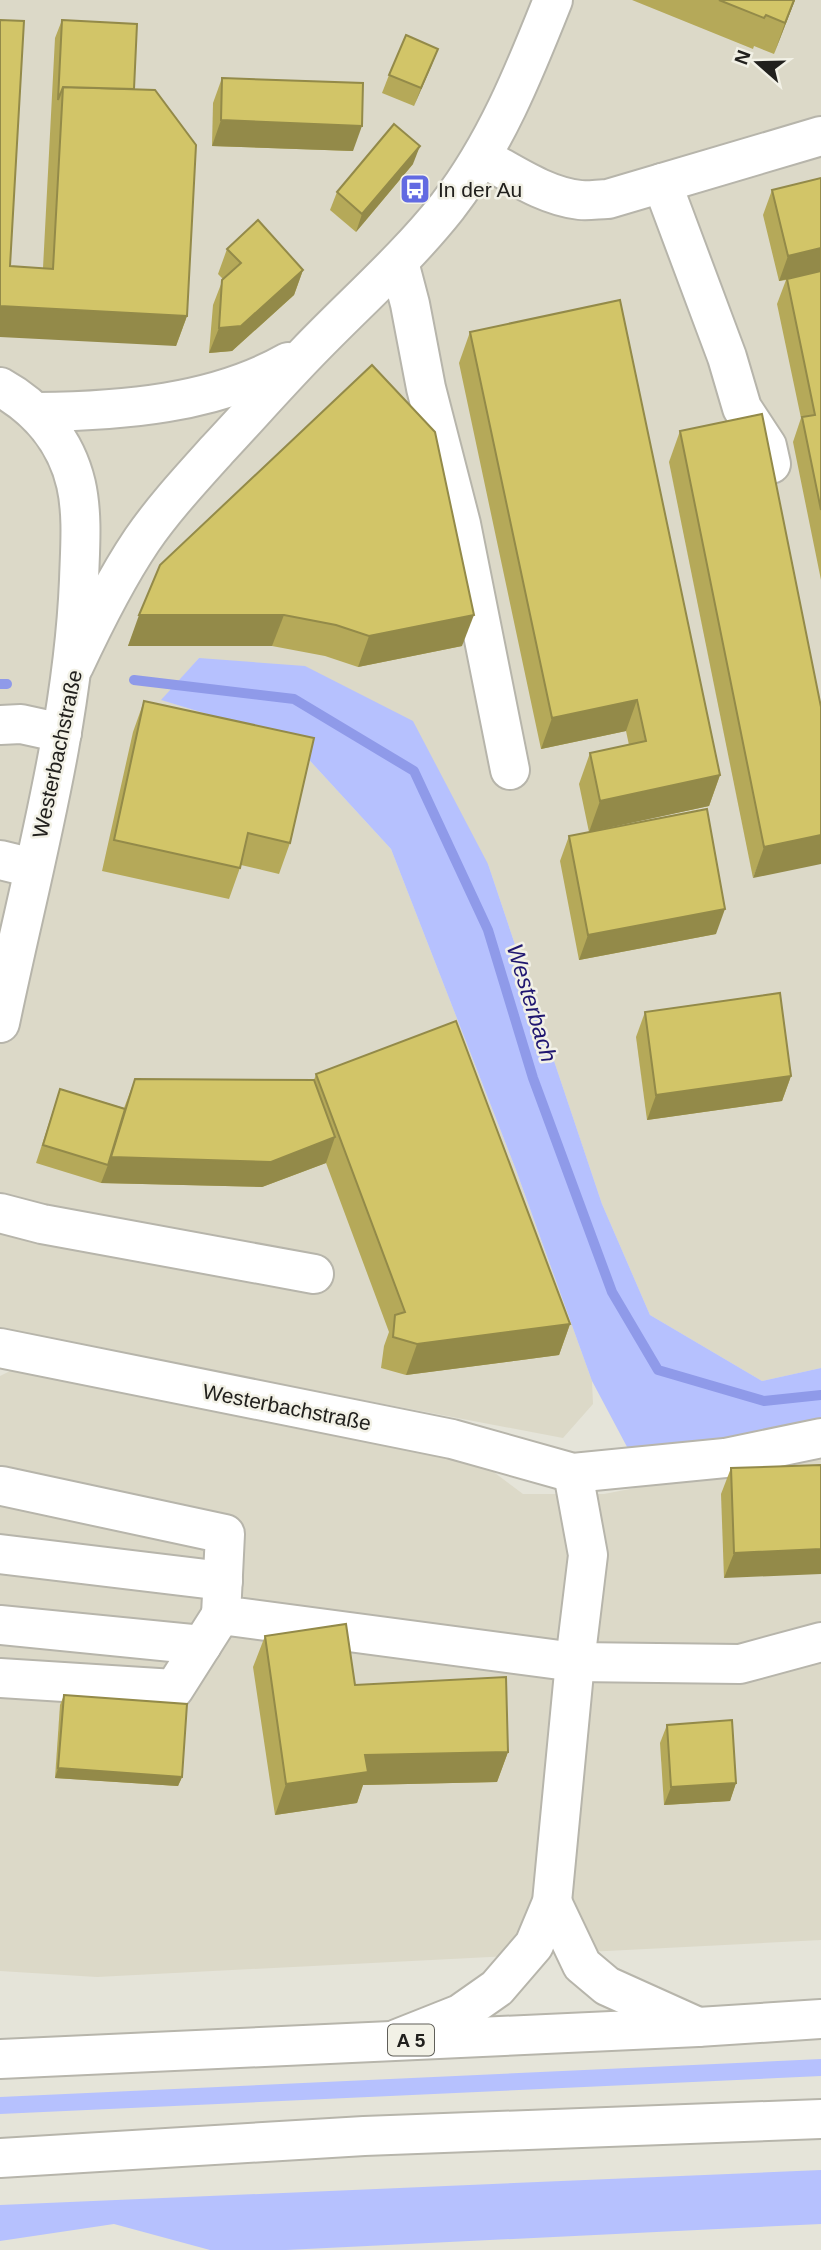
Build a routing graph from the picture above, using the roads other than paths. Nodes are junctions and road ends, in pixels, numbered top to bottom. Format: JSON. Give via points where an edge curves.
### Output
{"nodes":[{"id":1,"x":553,"y":0,"type":"edge"},
{"id":2,"x":821,"y":136,"type":"edge"},
{"id":3,"x":482,"y":157,"type":"junction"},
{"id":4,"x":662,"y":183,"type":"junction"},
{"id":5,"x":398,"y":262,"type":"junction"},
{"id":6,"x":309,"y":351,"type":"junction"},
{"id":7,"x":0,"y":387,"type":"edge"},
{"id":8,"x":37,"y":412,"type":"junction"},
{"id":9,"x":778,"y":499,"type":"edge"},
{"id":10,"x":73,"y":668,"type":"junction"},
{"id":11,"x":0,"y":725,"type":"edge"},
{"id":12,"x":62,"y":733,"type":"junction"},
{"id":13,"x":510,"y":770,"type":"dead end"},
{"id":14,"x":17,"y":864,"type":"edge"},
{"id":15,"x":0,"y":1023,"type":"edge"},
{"id":16,"x":0,"y":1213,"type":"edge"},
{"id":17,"x":314,"y":1275,"type":"dead end"},
{"id":18,"x":0,"y":1348,"type":"edge"},
{"id":19,"x":821,"y":1438,"type":"edge"},
{"id":20,"x":573,"y":1473,"type":"junction"},
{"id":21,"x":2,"y":1486,"type":"dead end"},
{"id":22,"x":0,"y":1554,"type":"edge"},
{"id":23,"x":215,"y":1614,"type":"junction"},
{"id":24,"x":0,"y":1625,"type":"edge"},
{"id":25,"x":821,"y":1642,"type":"edge"},
{"id":26,"x":575,"y":1662,"type":"junction"},
{"id":27,"x":0,"y":1678,"type":"edge"},
{"id":28,"x":552,"y":1902,"type":"junction"},
{"id":29,"x":821,"y":2019,"type":"edge"},
{"id":30,"x":698,"y":2028,"type":"junction"},
{"id":31,"x":394,"y":2040,"type":"junction"},
{"id":32,"x":0,"y":2059,"type":"edge"},
{"id":33,"x":821,"y":2119,"type":"edge"},
{"id":34,"x":0,"y":2158,"type":"edge"}],
"edges":[{"from":1,"to":3,"type":"main road","name":"Westerbachstraße","via":[[519,84]]},
{"from":2,"to":4,"type":"main road"},
{"from":3,"to":4,"type":"main road","via":[[534,185],[582,201],[608,199]]},
{"from":3,"to":5,"type":"main road","name":"Westerbachstraße","via":[[446,208]]},
{"from":4,"to":9,"type":"main road","via":[[742,408],[767,446]]},
{"from":5,"to":6,"type":"main road","name":"Westerbachstraße"},
{"from":5,"to":13,"type":"main road","via":[[461,524]]},
{"from":6,"to":8,"type":"main road","name":"Westerbachstraße","via":[[225,390],[118,408]]},
{"from":6,"to":10,"type":"main road","name":"Westerbachstraße","via":[[206,462],[144,538],[100,611]]},
{"from":7,"to":8,"type":"main road"},
{"from":8,"to":10,"type":"main road","via":[[56,436],[76,485],[80,515]]},
{"from":10,"to":12,"type":"main road","name":"Westerbachstraße"},
{"from":11,"to":12,"type":"main road","via":[[21,724]]},
{"from":12,"to":14,"type":"main road","name":"Westerbachstraße"},
{"from":14,"to":15,"type":"main road","name":"Westerbachstraße"},
{"from":16,"to":17,"type":"main road"},
{"from":18,"to":20,"type":"main road","name":"Westerbachstraße","via":[[452,1439]]},
{"from":19,"to":20,"type":"main road","name":"Westerbachstraße","via":[[725,1458]]},
{"from":20,"to":26,"type":"main road","via":[[588,1555]]},
{"from":21,"to":23,"type":"main road","via":[[225,1534]]},
{"from":22,"to":23,"type":"main road"},
{"from":23,"to":24,"type":"main road"},
{"from":23,"to":26,"type":"main road"},
{"from":23,"to":27,"type":"main road","via":[[174,1689]]},
{"from":25,"to":26,"type":"main road","via":[[740,1664]]},
{"from":26,"to":28,"type":"main road"},
{"from":28,"to":30,"type":"main road","via":[[582,1965],[607,1986]]},
{"from":28,"to":31,"type":"main road","via":[[534,1945],[498,1988],[460,2014]]},
{"from":29,"to":30,"type":"main road","number":"A 5"},
{"from":30,"to":31,"type":"main road","number":"A 5"},
{"from":31,"to":32,"type":"main road","number":"A 5"},
{"from":33,"to":34,"type":"main road","via":[[364,2136]]}]}
